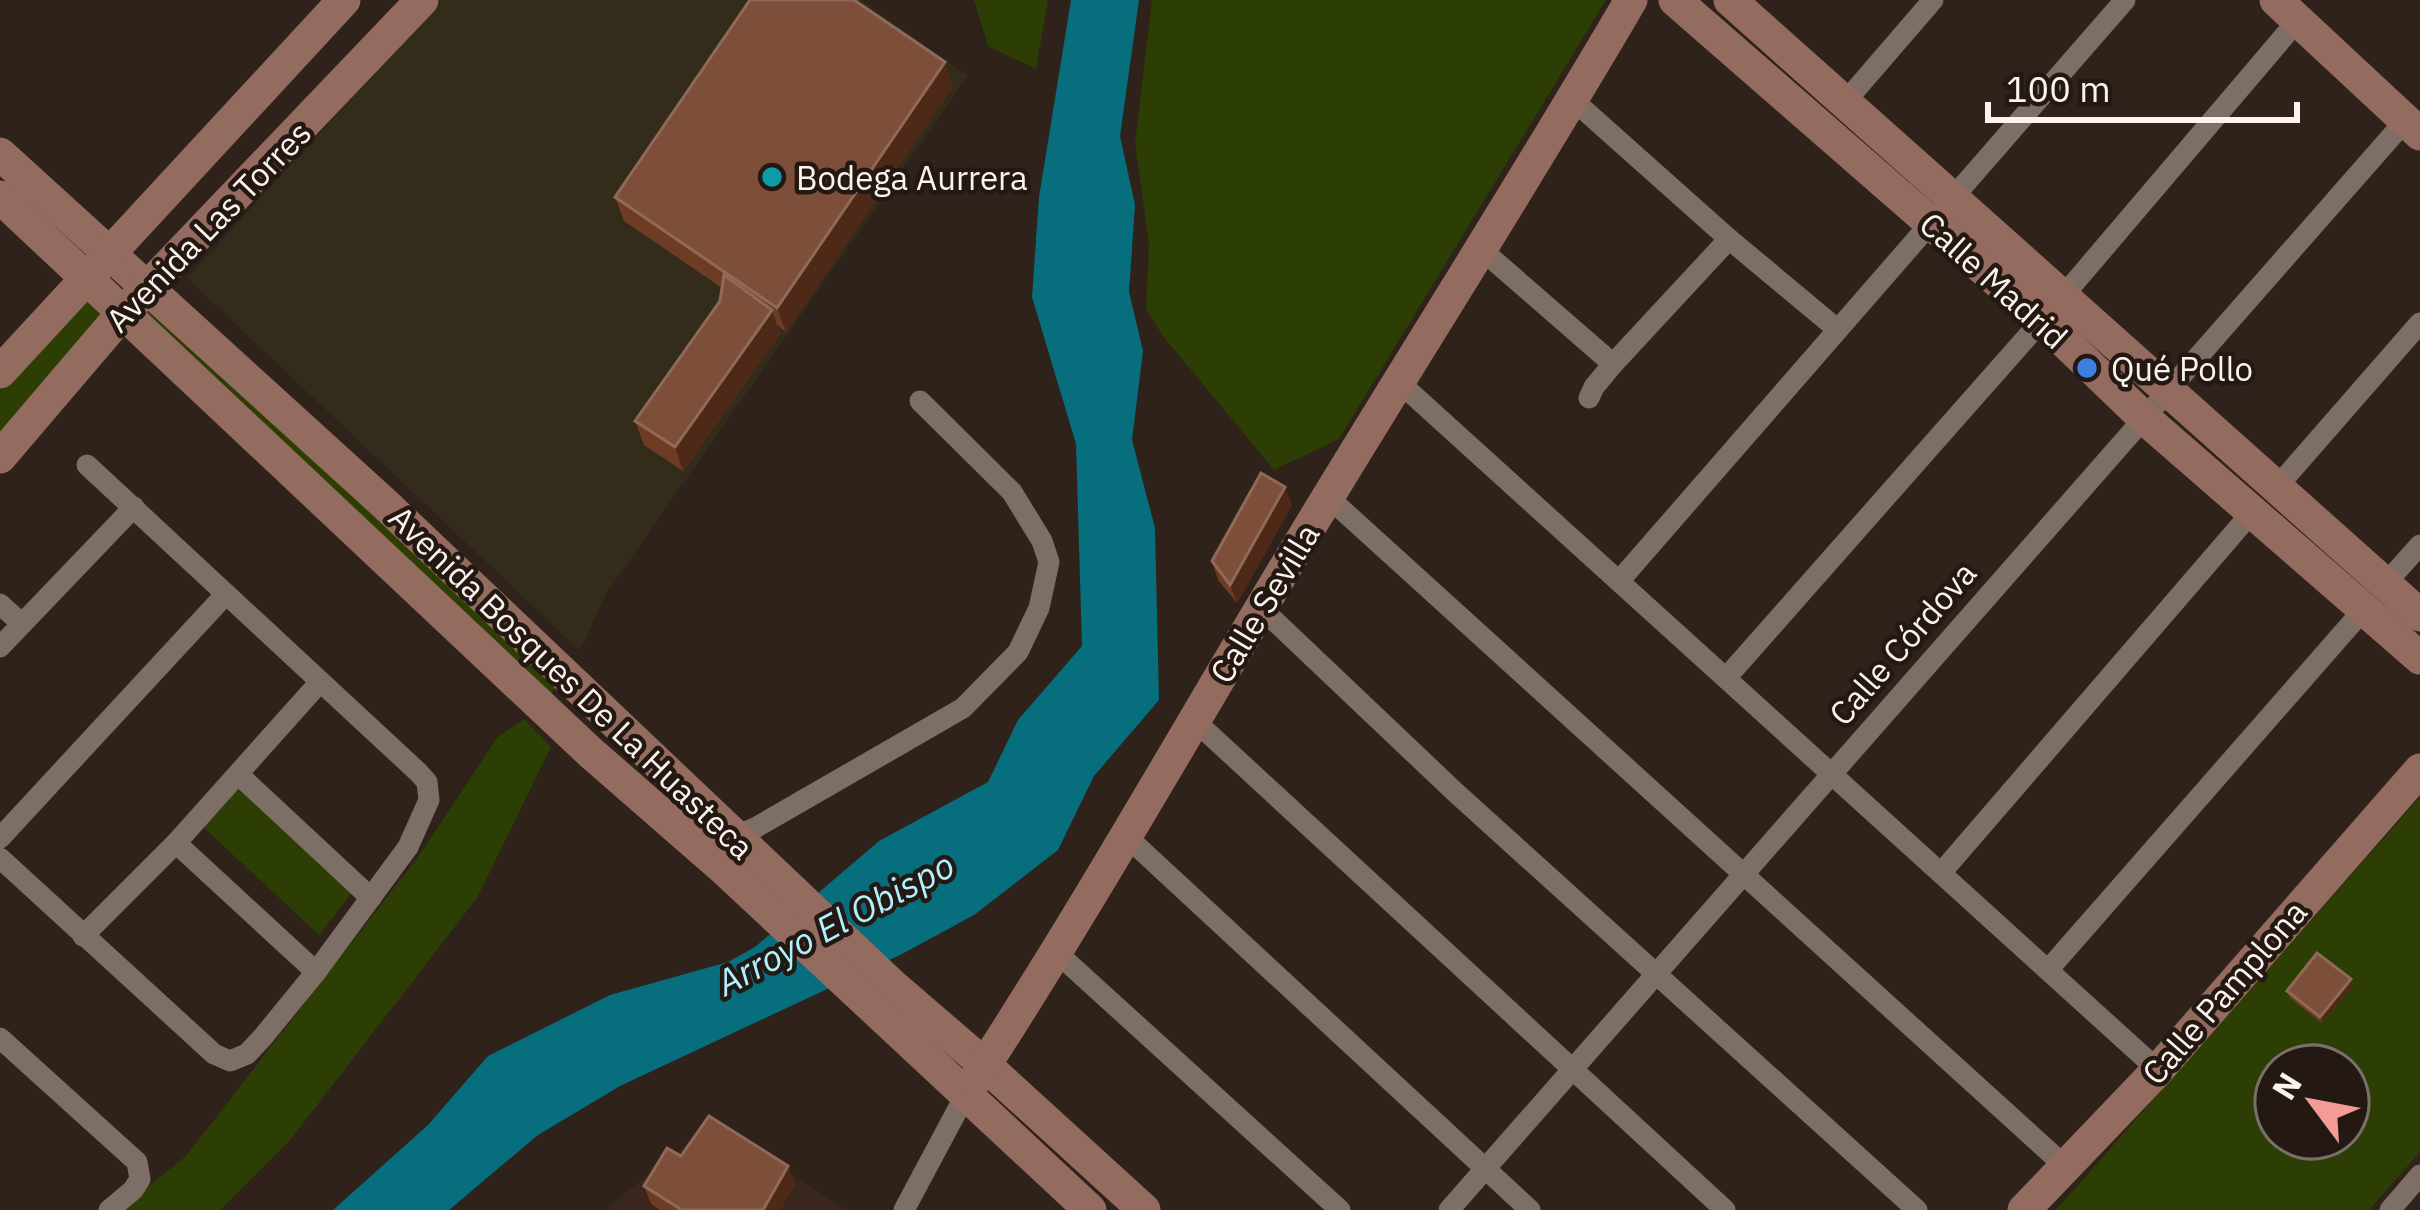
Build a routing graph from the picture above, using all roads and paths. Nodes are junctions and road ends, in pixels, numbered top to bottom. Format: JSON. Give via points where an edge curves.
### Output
{"nodes":[{"id":1,"x":344,"y":0,"type":"edge"},
{"id":2,"x":422,"y":0,"type":"edge"},
{"id":3,"x":1631,"y":0,"type":"edge"},
{"id":4,"x":1675,"y":0,"type":"edge"},
{"id":5,"x":1730,"y":0,"type":"edge"},
{"id":6,"x":1934,"y":0,"type":"edge"},
{"id":7,"x":2125,"y":0,"type":"edge"},
{"id":8,"x":2296,"y":7,"type":"edge"},
{"id":9,"x":1573,"y":100,"type":"junction"},
{"id":10,"x":1845,"y":101,"type":"junction"},
{"id":11,"x":2413,"y":128,"type":"edge"},
{"id":12,"x":0,"y":154,"type":"edge"},
{"id":13,"x":0,"y":197,"type":"edge"},
{"id":14,"x":1953,"y":197,"type":"junction"},
{"id":15,"x":1930,"y":223,"type":"junction"},
{"id":16,"x":1729,"y":239,"type":"junction"},
{"id":17,"x":1482,"y":250,"type":"junction"},
{"id":18,"x":98,"y":266,"type":"junction"},
{"id":19,"x":148,"y":286,"type":"junction"},
{"id":20,"x":2053,"y":307,"type":"junction"},
{"id":21,"x":122,"y":314,"type":"junction"},
{"id":22,"x":2420,"y":323,"type":"edge"},
{"id":23,"x":1837,"y":329,"type":"junction"},
{"id":24,"x":214,"y":346,"type":"junction"},
{"id":25,"x":1613,"y":364,"type":"junction"},
{"id":26,"x":0,"y":372,"type":"edge"},
{"id":27,"x":187,"y":375,"type":"junction"},
{"id":28,"x":1400,"y":383,"type":"junction"},
{"id":29,"x":2168,"y":389,"type":"junction"},
{"id":30,"x":1591,"y":393,"type":"dead end"},
{"id":31,"x":920,"y":401,"type":"dead end"},
{"id":32,"x":2143,"y":417,"type":"junction"},
{"id":33,"x":0,"y":457,"type":"edge"},
{"id":34,"x":88,"y":465,"type":"dead end"},
{"id":35,"x":1328,"y":497,"type":"junction"},
{"id":36,"x":2264,"y":500,"type":"junction"},
{"id":37,"x":134,"y":508,"type":"junction"},
{"id":38,"x":398,"y":516,"type":"junction"},
{"id":39,"x":2420,"y":545,"type":"edge"},
{"id":40,"x":371,"y":547,"type":"junction"},
{"id":41,"x":1620,"y":580,"type":"junction"},
{"id":42,"x":226,"y":594,"type":"junction"},
{"id":43,"x":2375,"y":596,"type":"junction"},
{"id":44,"x":0,"y":604,"type":"edge"},
{"id":45,"x":1262,"y":609,"type":"junction"},
{"id":46,"x":2420,"y":615,"type":"edge"},
{"id":47,"x":22,"y":624,"type":"junction"},
{"id":48,"x":0,"y":647,"type":"edge"},
{"id":49,"x":2420,"y":658,"type":"edge"},
{"id":50,"x":1726,"y":678,"type":"junction"},
{"id":51,"x":320,"y":682,"type":"junction"},
{"id":52,"x":1194,"y":720,"type":"junction"},
{"id":53,"x":2420,"y":770,"type":"edge"},
{"id":54,"x":1832,"y":773,"type":"junction"},
{"id":55,"x":239,"y":775,"type":"junction"},
{"id":56,"x":1125,"y":836,"type":"junction"},
{"id":57,"x":0,"y":838,"type":"edge"},
{"id":58,"x":176,"y":843,"type":"junction"},
{"id":59,"x":725,"y":845,"type":"junction"},
{"id":60,"x":0,"y":858,"type":"edge"},
{"id":61,"x":1941,"y":873,"type":"junction"},
{"id":62,"x":1743,"y":876,"type":"junction"},
{"id":63,"x":371,"y":898,"type":"junction"},
{"id":64,"x":83,"y":936,"type":"junction"},
{"id":65,"x":1055,"y":951,"type":"junction"},
{"id":66,"x":2048,"y":970,"type":"junction"},
{"id":67,"x":316,"y":972,"type":"junction"},
{"id":68,"x":1658,"y":974,"type":"junction"},
{"id":69,"x":883,"y":996,"type":"junction"},
{"id":70,"x":0,"y":1038,"type":"edge"},
{"id":71,"x":985,"y":1065,"type":"junction"},
{"id":72,"x":1571,"y":1070,"type":"junction"},
{"id":73,"x":2158,"y":1070,"type":"junction"},
{"id":74,"x":966,"y":1094,"type":"junction"},
{"id":75,"x":2066,"y":1168,"type":"junction"},
{"id":76,"x":1485,"y":1169,"type":"junction"},
{"id":77,"x":2420,"y":1175,"type":"edge"},
{"id":78,"x":109,"y":1210,"type":"edge"},
{"id":79,"x":904,"y":1210,"type":"edge"},
{"id":80,"x":1090,"y":1210,"type":"edge"},
{"id":81,"x":1144,"y":1210,"type":"edge"},
{"id":82,"x":1340,"y":1210,"type":"edge"},
{"id":83,"x":1449,"y":1210,"type":"edge"},
{"id":84,"x":1530,"y":1210,"type":"edge"},
{"id":85,"x":1725,"y":1210,"type":"edge"},
{"id":86,"x":1917,"y":1210,"type":"edge"},
{"id":87,"x":2024,"y":1210,"type":"edge"},
{"id":88,"x":2390,"y":1210,"type":"edge"}],
"edges":[{"from":1,"to":18,"type":"street","name":"Avenida Las Torres"},
{"from":2,"to":19,"type":"street","name":"Avenida Las Torres"},
{"from":3,"to":9,"type":"street","name":"Calle Sevilla"},
{"from":4,"to":15,"type":"street","name":"Calle Madrid"},
{"from":5,"to":10,"type":"street","name":"Calle Madrid"},
{"from":6,"to":10,"type":"street"},
{"from":7,"to":14,"type":"street"},
{"from":8,"to":11,"type":"street"},
{"from":8,"to":20,"type":"street"},
{"from":9,"to":16,"type":"street"},
{"from":9,"to":17,"type":"street","name":"Calle Sevilla"},
{"from":10,"to":14,"type":"street","name":"Calle Madrid"},
{"from":11,"to":29,"type":"street","name":"Calle Córdova"},
{"from":12,"to":18,"type":"street","name":"Avenida Bosques De La Huasteca"},
{"from":13,"to":18,"type":"street","name":"Avenida Bosques De La Huasteca"},
{"from":14,"to":15,"type":"street"},
{"from":14,"to":20,"type":"street","name":"Calle Madrid"},
{"from":15,"to":20,"type":"street","name":"Calle Madrid"},
{"from":15,"to":23,"type":"street"},
{"from":16,"to":23,"type":"street"},
{"from":16,"to":25,"type":"street"},
{"from":17,"to":25,"type":"street"},
{"from":17,"to":28,"type":"street","name":"Calle Sevilla"},
{"from":18,"to":19,"type":"street","name":"Avenida Bosques De La Huasteca"},
{"from":18,"to":21,"type":"street","name":"Avenida Bosques De La Huasteca"},
{"from":18,"to":26,"type":"street","name":"Avenida Las Torres"},
{"from":19,"to":21,"type":"street","name":"Avenida Las Torres"},
{"from":19,"to":24,"type":"street","name":"Avenida Bosques De La Huasteca"},
{"from":20,"to":29,"type":"street","name":"Calle Madrid"},
{"from":20,"to":32,"type":"street","name":"Calle Madrid"},
{"from":20,"to":50,"type":"street"},
{"from":21,"to":27,"type":"street","name":"Avenida Bosques De La Huasteca"},
{"from":21,"to":33,"type":"street","name":"Avenida Las Torres"},
{"from":22,"to":36,"type":"street"},
{"from":23,"to":41,"type":"street"},
{"from":24,"to":27,"type":"street"},
{"from":24,"to":38,"type":"street","name":"Avenida Bosques De La Huasteca"},
{"from":25,"to":30,"type":"street"},
{"from":27,"to":40,"type":"street","name":"Avenida Bosques De La Huasteca"},
{"from":28,"to":35,"type":"street","name":"Calle Sevilla"},
{"from":28,"to":41,"type":"street"},
{"from":29,"to":32,"type":"street","name":"Calle Córdova"},
{"from":29,"to":36,"type":"street","name":"Calle Madrid"},
{"from":31,"to":59,"type":"street","via":[[1012,492],[1042,541],[1049,562],[1039,608],[1018,652],[963,708]]},
{"from":32,"to":36,"type":"street","name":"Calle Madrid"},
{"from":32,"to":54,"type":"street","name":"Calle Córdova"},
{"from":34,"to":37,"type":"street"},
{"from":35,"to":45,"type":"street","name":"Calle Sevilla"},
{"from":35,"to":62,"type":"street"},
{"from":36,"to":43,"type":"street","name":"Calle Madrid"},
{"from":36,"to":61,"type":"street"},
{"from":37,"to":42,"type":"street"},
{"from":37,"to":47,"type":"street"},
{"from":38,"to":40,"type":"street"},
{"from":38,"to":59,"type":"street","name":"Avenida Bosques De La Huasteca"},
{"from":39,"to":43,"type":"street"},
{"from":40,"to":59,"type":"street","name":"Avenida Bosques De La Huasteca","via":[[590,752]]},
{"from":41,"to":50,"type":"street"},
{"from":42,"to":51,"type":"street"},
{"from":42,"to":57,"type":"street"},
{"from":43,"to":46,"type":"street","name":"Calle Madrid"},
{"from":43,"to":49,"type":"street","name":"Calle Madrid"},
{"from":43,"to":66,"type":"street"},
{"from":44,"to":47,"type":"street"},
{"from":45,"to":52,"type":"street","name":"Calle Sevilla"},
{"from":45,"to":68,"type":"street"},
{"from":47,"to":48,"type":"street"},
{"from":50,"to":54,"type":"street"},
{"from":51,"to":55,"type":"street"},
{"from":51,"to":63,"type":"street","via":[[428,787],[408,848]]},
{"from":52,"to":56,"type":"street","name":"Calle Sevilla"},
{"from":52,"to":72,"type":"street"},
{"from":53,"to":73,"type":"street","name":"Calle Pamplona"},
{"from":54,"to":61,"type":"street"},
{"from":54,"to":62,"type":"street","name":"Calle Córdova"},
{"from":55,"to":58,"type":"street"},
{"from":55,"to":63,"type":"street"},
{"from":56,"to":65,"type":"street","name":"Calle Sevilla"},
{"from":56,"to":76,"type":"street"},
{"from":58,"to":64,"type":"street"},
{"from":58,"to":67,"type":"street"},
{"from":59,"to":69,"type":"street","name":"Avenida Bosques De La Huasteca"},
{"from":60,"to":64,"type":"street"},
{"from":61,"to":66,"type":"street"},
{"from":62,"to":68,"type":"street","name":"Calle Córdova"},
{"from":62,"to":75,"type":"street"},
{"from":63,"to":67,"type":"street"},
{"from":64,"to":67,"type":"street","via":[[230,1061],[247,1054]]},
{"from":65,"to":71,"type":"street","name":"Calle Sevilla"},
{"from":65,"to":82,"type":"street"},
{"from":66,"to":73,"type":"street"},
{"from":68,"to":72,"type":"street","name":"Calle Córdova"},
{"from":68,"to":86,"type":"street"},
{"from":69,"to":71,"type":"street","name":"Avenida Bosques De La Huasteca"},
{"from":69,"to":74,"type":"street","name":"Avenida Bosques De La Huasteca"},
{"from":70,"to":78,"type":"street","via":[[136,1162],[134,1190]]},
{"from":71,"to":74,"type":"street","name":"Calle Sevilla"},
{"from":71,"to":81,"type":"street","name":"Avenida Bosques De La Huasteca"},
{"from":72,"to":76,"type":"street","name":"Calle Córdova"},
{"from":72,"to":85,"type":"street"},
{"from":73,"to":75,"type":"street","name":"Calle Pamplona"},
{"from":74,"to":79,"type":"street","name":"Calle Sevilla"},
{"from":74,"to":80,"type":"street","name":"Avenida Bosques De La Huasteca"},
{"from":75,"to":87,"type":"street","name":"Calle Pamplona"},
{"from":76,"to":83,"type":"street","name":"Calle Córdova"},
{"from":76,"to":84,"type":"street"},
{"from":77,"to":88,"type":"street"}]}
